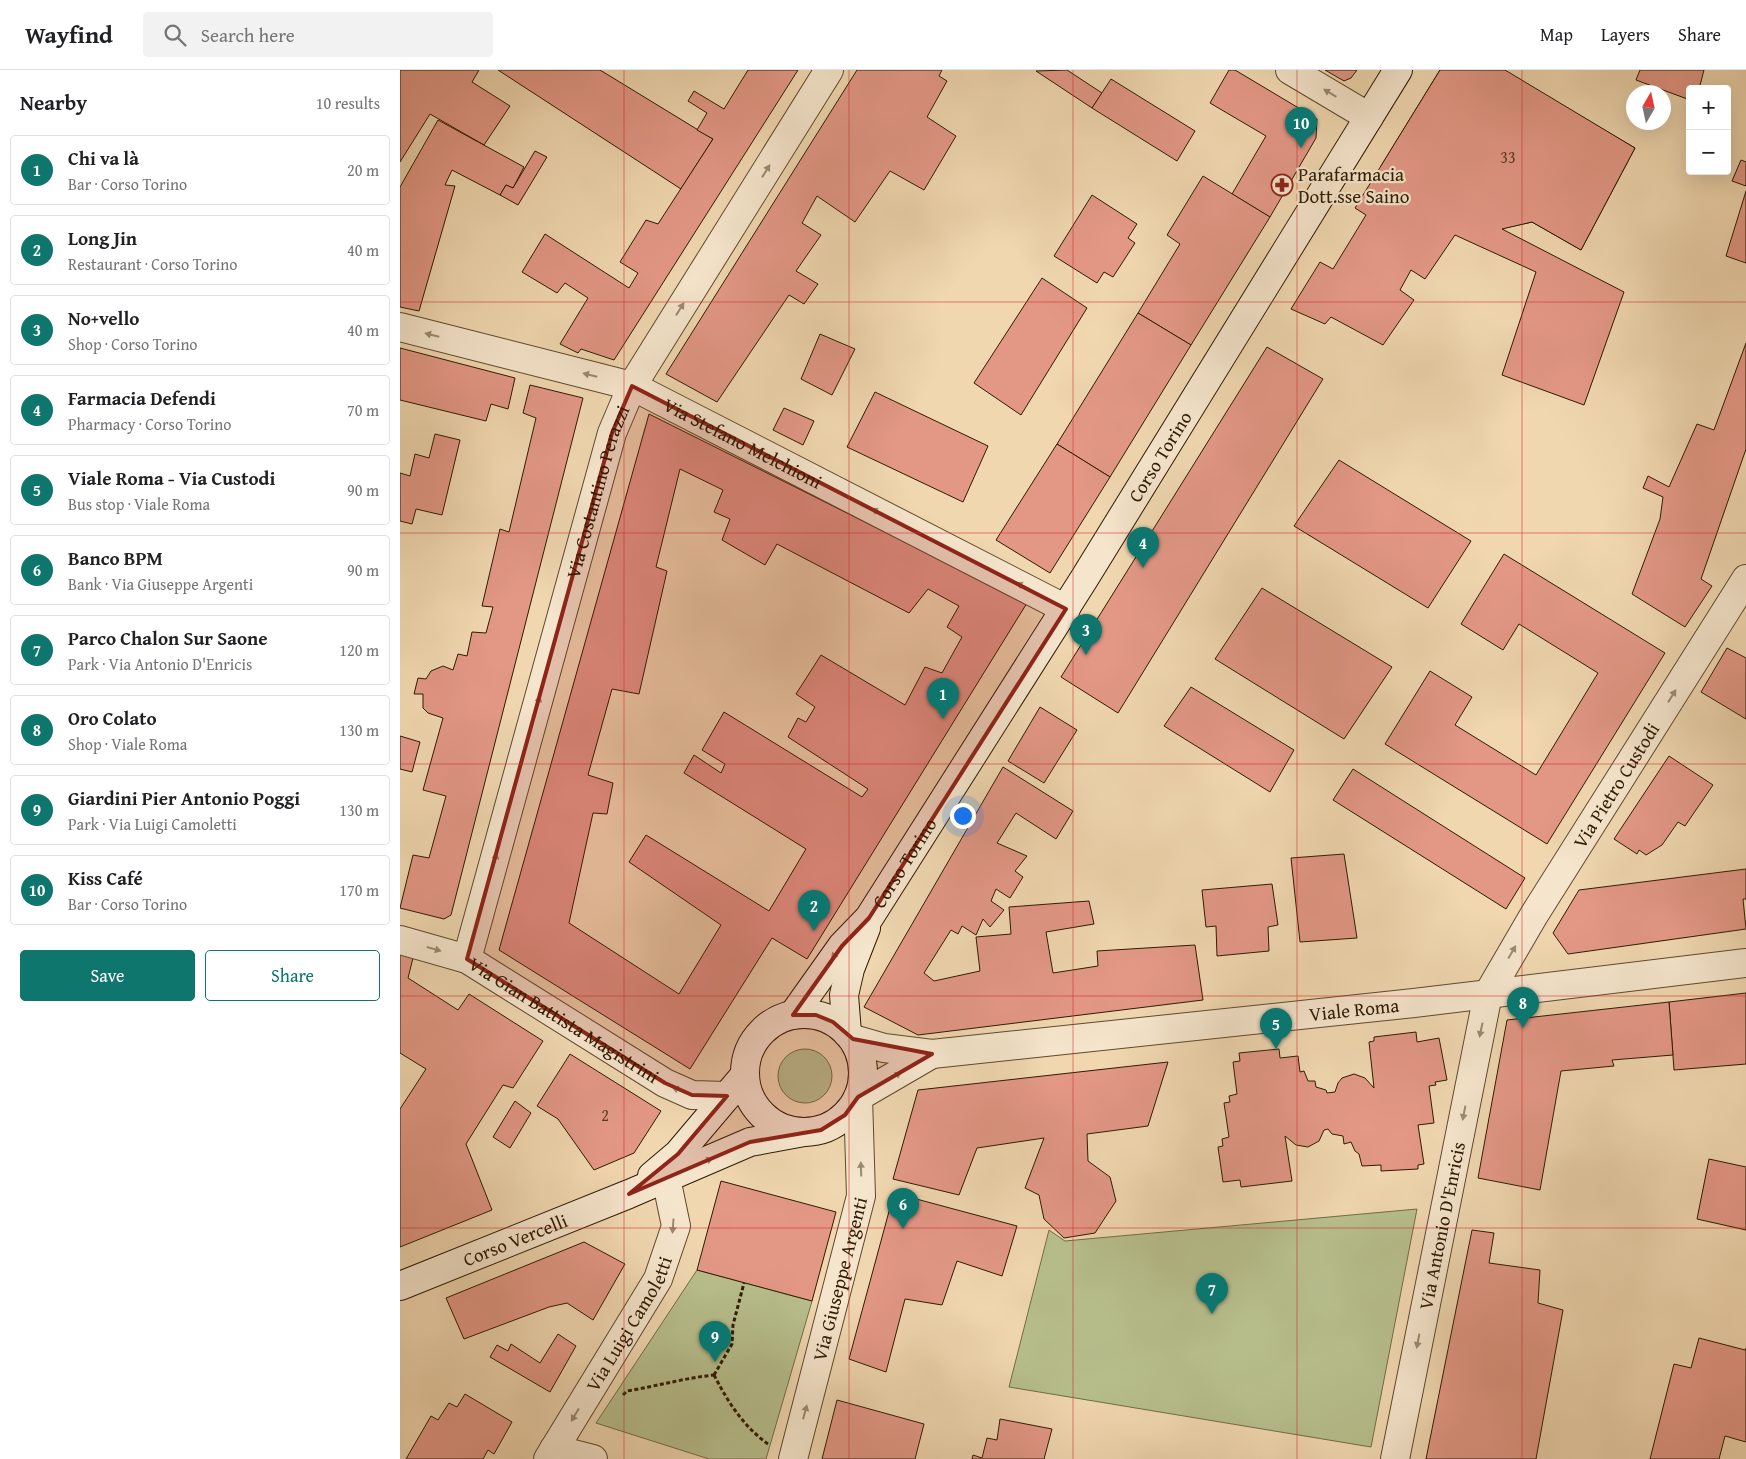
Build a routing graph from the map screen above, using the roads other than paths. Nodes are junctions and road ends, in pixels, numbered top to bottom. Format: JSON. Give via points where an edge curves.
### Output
{"nodes":[{"id":1,"x":829,"y":70,"type":"edge"},
{"id":2,"x":1290,"y":70,"type":"edge"},
{"id":3,"x":1398,"y":70,"type":"edge"},
{"id":4,"x":1369,"y":117,"type":"junction"},
{"id":5,"x":400,"y":327,"type":"edge"},
{"id":6,"x":632,"y":386,"type":"junction"},
{"id":7,"x":1746,"y":579,"type":"edge"},
{"id":8,"x":1066,"y":608,"type":"junction"},
{"id":9,"x":870,"y":918,"type":"junction"},
{"id":10,"x":400,"y":940,"type":"edge"},
{"id":11,"x":467,"y":959,"type":"junction"},
{"id":12,"x":1746,"y":963,"type":"edge"},
{"id":13,"x":1488,"y":994,"type":"junction"},
{"id":14,"x":793,"y":1015,"type":"junction"},
{"id":15,"x":850,"y":1036,"type":"junction"},
{"id":16,"x":932,"y":1054,"type":"junction"},
{"id":17,"x":736,"y":1086,"type":"junction"},
{"id":18,"x":858,"y":1097,"type":"junction"},
{"id":19,"x":804,"y":1132,"type":"junction"},
{"id":20,"x":666,"y":1178,"type":"junction"},
{"id":21,"x":629,"y":1194,"type":"junction"},
{"id":22,"x":400,"y":1286,"type":"edge"},
{"id":23,"x":782,"y":1453,"type":"edge"},
{"id":24,"x":551,"y":1454,"type":"edge"},
{"id":25,"x":593,"y":1459,"type":"edge"},
{"id":26,"x":1395,"y":1459,"type":"edge"}],
"edges":[{"from":6,"to":1,"type":"street","name":"Via Costantino Perazzi","one_way":true},
{"from":4,"to":2,"type":"street","one_way":true},
{"from":3,"to":4,"type":"street","name":"Corso Torino"},
{"from":4,"to":8,"type":"street","name":"Corso Torino"},
{"from":6,"to":5,"type":"street","name":"Via Stefano Melchioni","one_way":true},
{"from":8,"to":6,"type":"street","name":"Via Stefano Melchioni","one_way":true},
{"from":11,"to":6,"type":"street","name":"Via Costantino Perazzi","one_way":true,"via":[[612,433]]},
{"from":13,"to":7,"type":"street","name":"Via Pietro Custodi","one_way":true,"via":[[1534,914]]},
{"from":8,"to":9,"type":"street","name":"Corso Torino"},
{"from":9,"to":14,"type":"street","name":"Corso Torino","one_way":true,"via":[[842,946]]},
{"from":9,"to":15,"type":"street","name":"Corso Torino","via":[[844,995]]},
{"from":10,"to":11,"type":"street","name":"Via Gian Battista Magistrini","one_way":true},
{"from":17,"to":11,"type":"street","name":"Via Gian Battista Magistrini","one_way":true,"via":[[692,1095],[665,1083]]},
{"from":12,"to":13,"type":"street","name":"Viale Roma"},
{"from":13,"to":16,"type":"street","name":"Viale Roma"},
{"from":13,"to":26,"type":"street","name":"Via Antonio D'Enricis","one_way":true},
{"from":14,"to":15,"type":"street","via":[[816,1015],[833,1022]]},
{"from":14,"to":17,"type":"street","via":[[773,1023],[757,1037]]},
{"from":15,"to":16,"type":"street","name":"Viale Roma","via":[[884,1048]]},
{"from":15,"to":18,"type":"street","via":[[863,1065]]},
{"from":18,"to":16,"type":"street","name":"Viale Roma","one_way":true},
{"from":17,"to":19,"type":"street","via":[[748,1094],[757,1110],[770,1121],[786,1129]]},
{"from":17,"to":21,"type":"street","name":"Corso Vercelli","via":[[678,1154]]},
{"from":18,"to":19,"type":"street","via":[[836,1122],[821,1130]]},
{"from":23,"to":18,"type":"street","name":"Via Giuseppe Argenti","one_way":true,"via":[[861,1196]]},
{"from":20,"to":19,"type":"street","name":"Corso Vercelli","one_way":true,"via":[[750,1142]]},
{"from":20,"to":21,"type":"street","name":"Corso Vercelli"},
{"from":20,"to":24,"type":"street","name":"Via Luigi Camoletti","one_way":true,"via":[[676,1226],[658,1279]]},
{"from":21,"to":22,"type":"street","name":"Corso Vercelli"},
{"from":24,"to":25,"type":"street"}]}
